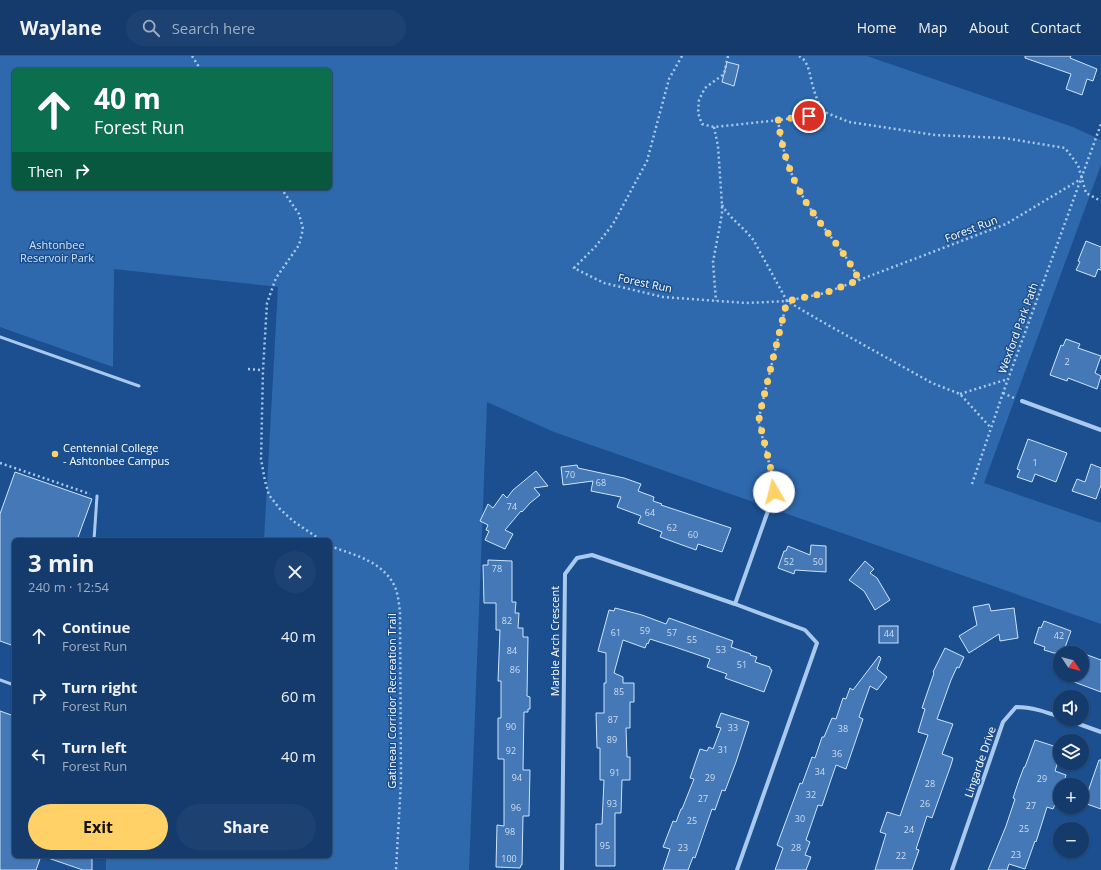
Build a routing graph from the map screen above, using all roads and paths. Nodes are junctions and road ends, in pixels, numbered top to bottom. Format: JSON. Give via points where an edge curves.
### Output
{"nodes":[{"id":1,"x":192,"y":56,"type":"edge"},
{"id":2,"x":682,"y":56,"type":"edge"},
{"id":3,"x":728,"y":56,"type":"edge"},
{"id":4,"x":799,"y":56,"type":"edge"},
{"id":5,"x":200,"y":68,"type":"edge"},
{"id":6,"x":822,"y":111,"type":"junction"},
{"id":7,"x":778,"y":120,"type":"junction"},
{"id":8,"x":1101,"y":124,"type":"edge"},
{"id":9,"x":714,"y":127,"type":"junction"},
{"id":10,"x":1081,"y":179,"type":"junction"},
{"id":11,"x":282,"y":190,"type":"edge"},
{"id":12,"x":1101,"y":201,"type":"edge"},
{"id":13,"x":722,"y":205,"type":"junction"},
{"id":14,"x":859,"y":280,"type":"junction"},
{"id":15,"x":716,"y":301,"type":"junction"},
{"id":16,"x":787,"y":301,"type":"junction"},
{"id":17,"x":0,"y":337,"type":"edge"},
{"id":18,"x":248,"y":369,"type":"dead end"},
{"id":19,"x":260,"y":370,"type":"dead end"},
{"id":20,"x":1008,"y":379,"type":"junction"},
{"id":21,"x":139,"y":386,"type":"dead end"},
{"id":22,"x":960,"y":394,"type":"junction"},
{"id":23,"x":1022,"y":401,"type":"dead end"},
{"id":24,"x":991,"y":428,"type":"junction"},
{"id":25,"x":1101,"y":430,"type":"edge"},
{"id":26,"x":0,"y":463,"type":"edge"},
{"id":27,"x":972,"y":484,"type":"dead end"},
{"id":28,"x":774,"y":492,"type":"dead end"},
{"id":29,"x":97,"y":496,"type":"joint"},
{"id":30,"x":768,"y":508,"type":"dead end"},
{"id":31,"x":94,"y":538,"type":"edge"},
{"id":32,"x":318,"y":538,"type":"edge"},
{"id":33,"x":332,"y":547,"type":"edge"},
{"id":34,"x":735,"y":604,"type":"junction"},
{"id":35,"x":0,"y":680,"type":"edge"},
{"id":36,"x":12,"y":684,"type":"edge"},
{"id":37,"x":1053,"y":714,"type":"edge"},
{"id":38,"x":1084,"y":726,"type":"edge"},
{"id":39,"x":1101,"y":732,"type":"edge"},
{"id":40,"x":396,"y":870,"type":"edge"},
{"id":41,"x":562,"y":870,"type":"edge"},
{"id":42,"x":737,"y":870,"type":"edge"},
{"id":43,"x":952,"y":870,"type":"edge"}],
"edges":[{"from":1,"to":5,"type":"path"},
{"from":2,"to":15,"type":"path","name":"Forest Run","via":[[669,79],[647,161],[613,224],[574,268],[604,283],[663,297]]},
{"from":3,"to":9,"type":"path","via":[[724,74],[706,88],[699,100],[698,113],[702,124]]},
{"from":4,"to":6,"type":"path","via":[[807,67]]},
{"from":6,"to":7,"type":"path","via":[[809,116]]},
{"from":6,"to":10,"type":"path","via":[[849,122],[935,135],[1004,138],[1065,148],[1078,166]]},
{"from":7,"to":9,"type":"path"},
{"from":7,"to":14,"type":"path","via":[[787,163],[798,190],[851,264]]},
{"from":8,"to":10,"type":"path","name":"Wexford Park Path"},
{"from":9,"to":13,"type":"path","via":[[718,146]]},
{"from":10,"to":12,"type":"path","via":[[1086,193]]},
{"from":10,"to":14,"type":"path","name":"Forest Run","via":[[1006,224]]},
{"from":10,"to":20,"type":"path","name":"Wexford Park Path"},
{"from":11,"to":32,"type":"path","via":[[299,214],[303,229],[299,245],[276,278],[267,302],[261,459],[269,495],[293,521]]},
{"from":13,"to":15,"type":"path","via":[[713,262]]},
{"from":13,"to":16,"type":"path","via":[[727,214],[750,235]]},
{"from":14,"to":16,"type":"path","name":"Forest Run","via":[[825,293]]},
{"from":15,"to":16,"type":"path","name":"Forest Run"},
{"from":16,"to":22,"type":"path","via":[[932,383]]},
{"from":16,"to":28,"type":"path","via":[[759,417],[775,486]]},
{"from":17,"to":21,"type":"lane"},
{"from":18,"to":19,"type":"path"},
{"from":20,"to":22,"type":"path"},
{"from":20,"to":24,"type":"path","name":"Wexford Park Path"},
{"from":22,"to":24,"type":"path"},
{"from":23,"to":25,"type":"street"},
{"from":24,"to":27,"type":"path","name":"Wexford Park Path"},
{"from":26,"to":29,"type":"path"},
{"from":29,"to":31,"type":"lane"},
{"from":30,"to":34,"type":"street"},
{"from":33,"to":40,"type":"path","name":"Gatineau Corridor Recreation Trail","via":[[363,558],[381,568],[395,588],[400,612],[401,773]]},
{"from":34,"to":41,"type":"street","name":"Marble Arch Crescent","via":[[592,555],[577,558],[565,574]]},
{"from":34,"to":42,"type":"street","name":"Marble Arch Crescent","via":[[805,630],[817,643]]},
{"from":35,"to":36,"type":"lane"},
{"from":37,"to":43,"type":"street","name":"Lingarde Drive","via":[[1016,707],[1003,722]]},
{"from":38,"to":39,"type":"street"}]}
